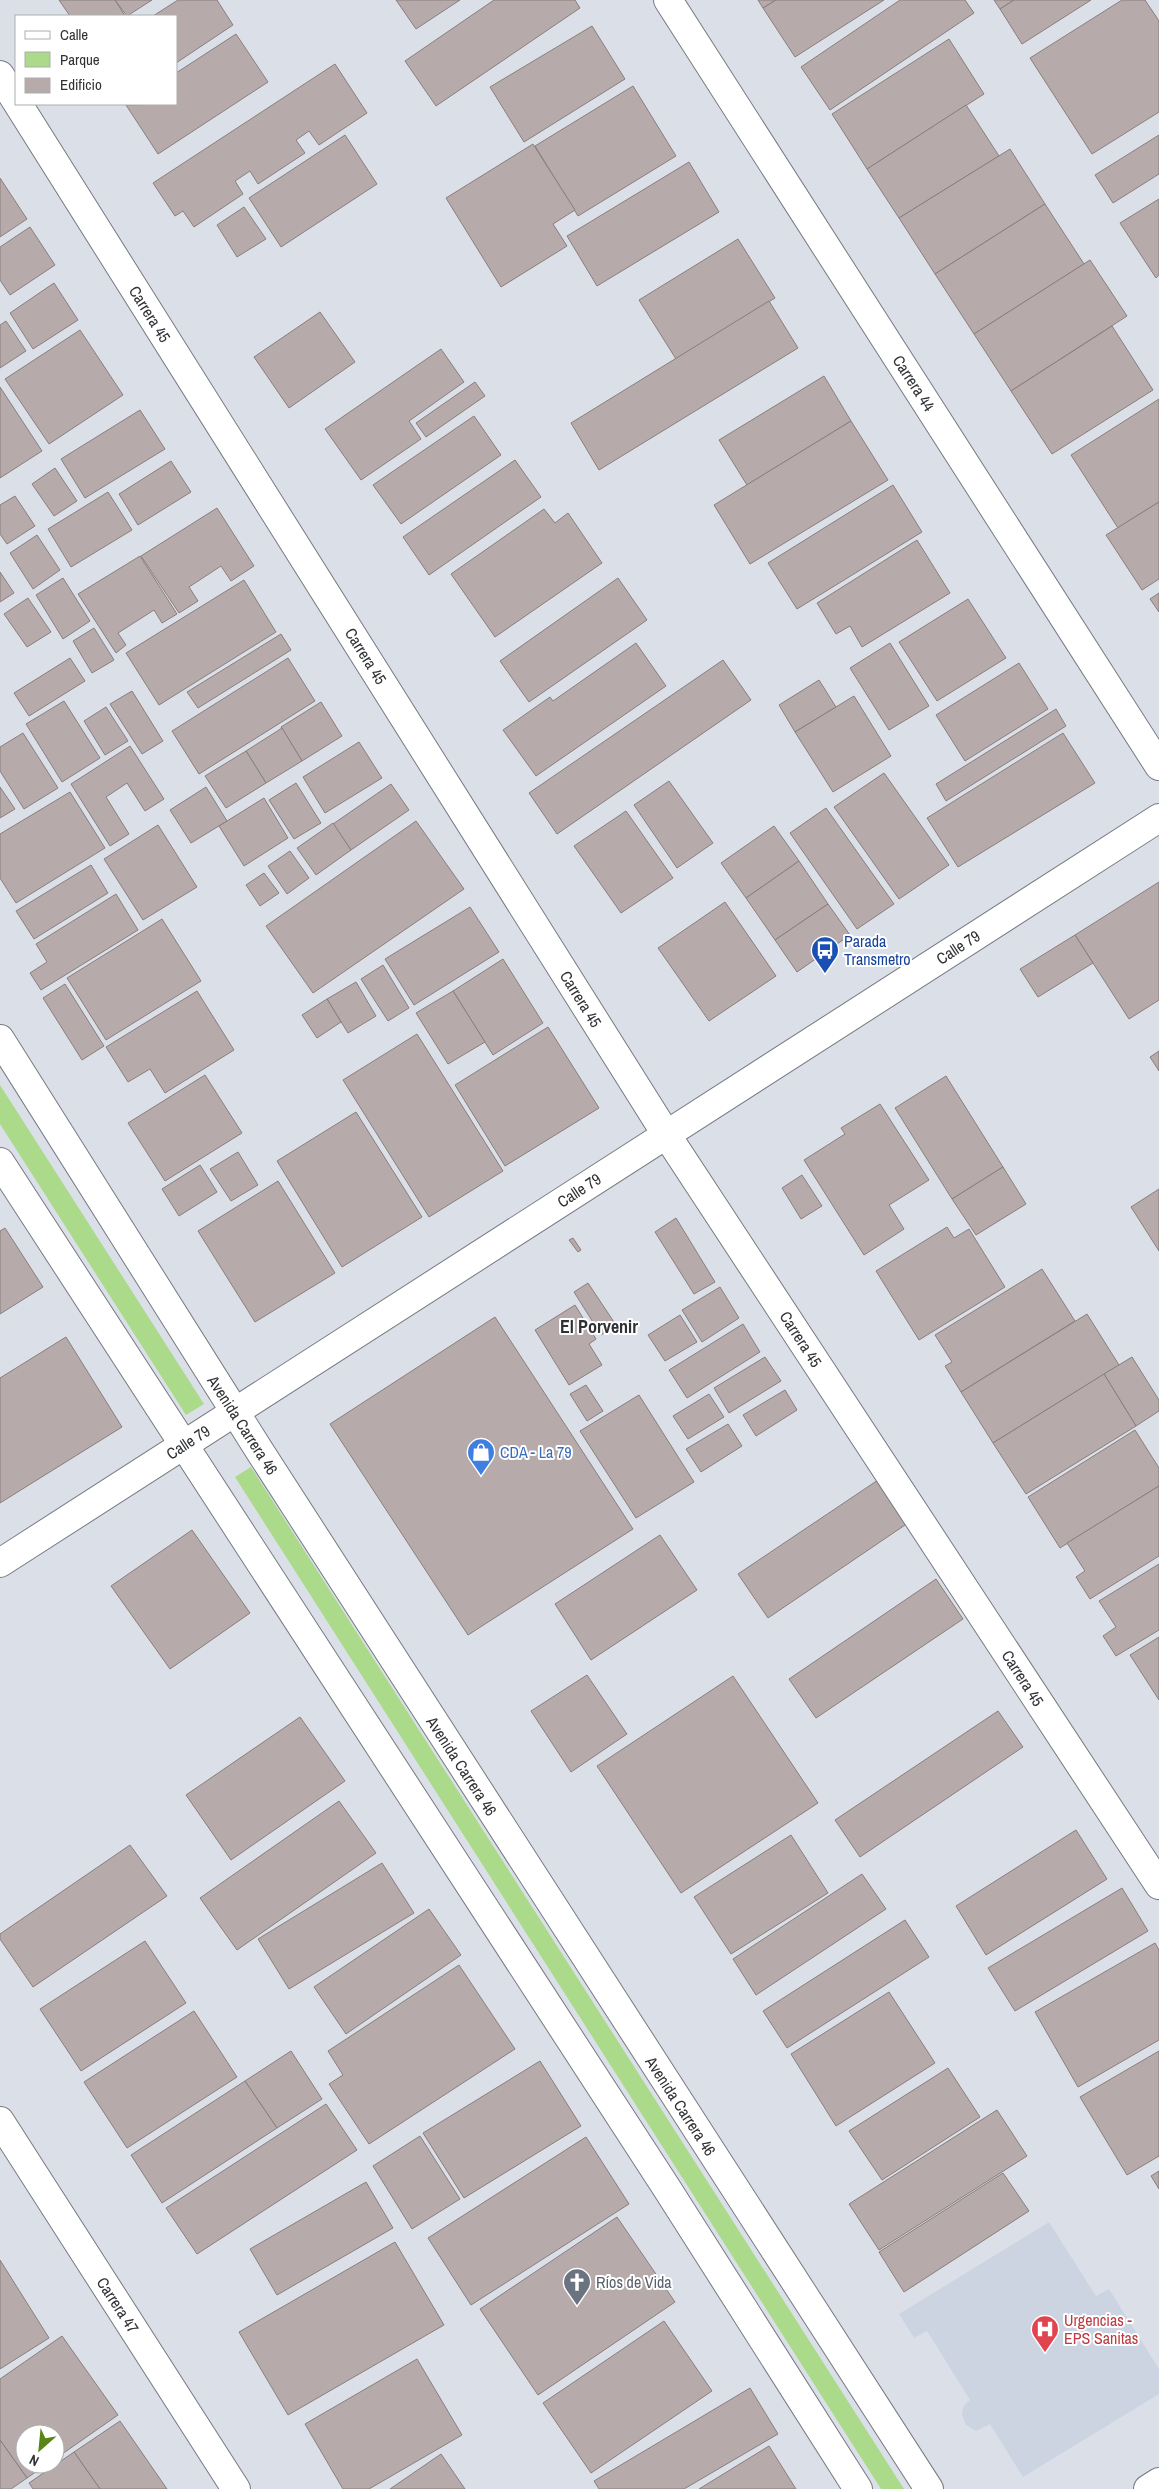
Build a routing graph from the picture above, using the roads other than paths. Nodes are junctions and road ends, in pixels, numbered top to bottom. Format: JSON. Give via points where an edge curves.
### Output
{"nodes":[{"id":1,"x":668,"y":0,"type":"edge"},
{"id":2,"x":0,"y":75,"type":"edge"},
{"id":3,"x":15,"y":99,"type":"edge"},
{"id":4,"x":19,"y":105,"type":"edge"},
{"id":5,"x":1159,"y":766,"type":"edge"},
{"id":6,"x":1159,"y":818,"type":"edge"},
{"id":7,"x":0,"y":1039,"type":"edge"},
{"id":8,"x":666,"y":1134,"type":"junction"},
{"id":9,"x":0,"y":1162,"type":"edge"},
{"id":10,"x":234,"y":1412,"type":"junction"},
{"id":11,"x":182,"y":1445,"type":"junction"},
{"id":12,"x":0,"y":1563,"type":"edge"},
{"id":13,"x":1159,"y":1885,"type":"edge"},
{"id":14,"x":0,"y":2121,"type":"edge"},
{"id":15,"x":1159,"y":2482,"type":"edge"},
{"id":16,"x":236,"y":2489,"type":"edge"},
{"id":17,"x":858,"y":2489,"type":"edge"},
{"id":18,"x":929,"y":2489,"type":"edge"},
{"id":19,"x":1148,"y":2489,"type":"edge"}],
"edges":[{"from":1,"to":5,"type":"main road","name":"Carrera 44"},
{"from":2,"to":3,"type":"main road","name":"Carrera 45"},
{"from":4,"to":8,"type":"main road","name":"Carrera 45"},
{"from":6,"to":8,"type":"main road","name":"Calle 79"},
{"from":7,"to":10,"type":"main road","name":"Avenida Carrera 46"},
{"from":8,"to":10,"type":"main road","name":"Calle 79"},
{"from":8,"to":13,"type":"main road","name":"Carrera 45"},
{"from":9,"to":11,"type":"main road"},
{"from":10,"to":11,"type":"main road","name":"Calle 79"},
{"from":10,"to":18,"type":"main road","name":"Avenida Carrera 46"},
{"from":11,"to":12,"type":"main road","name":"Calle 79"},
{"from":11,"to":17,"type":"main road","via":[[661,2179]]},
{"from":14,"to":16,"type":"main road","name":"Carrera 47"},
{"from":15,"to":19,"type":"main road"}]}
